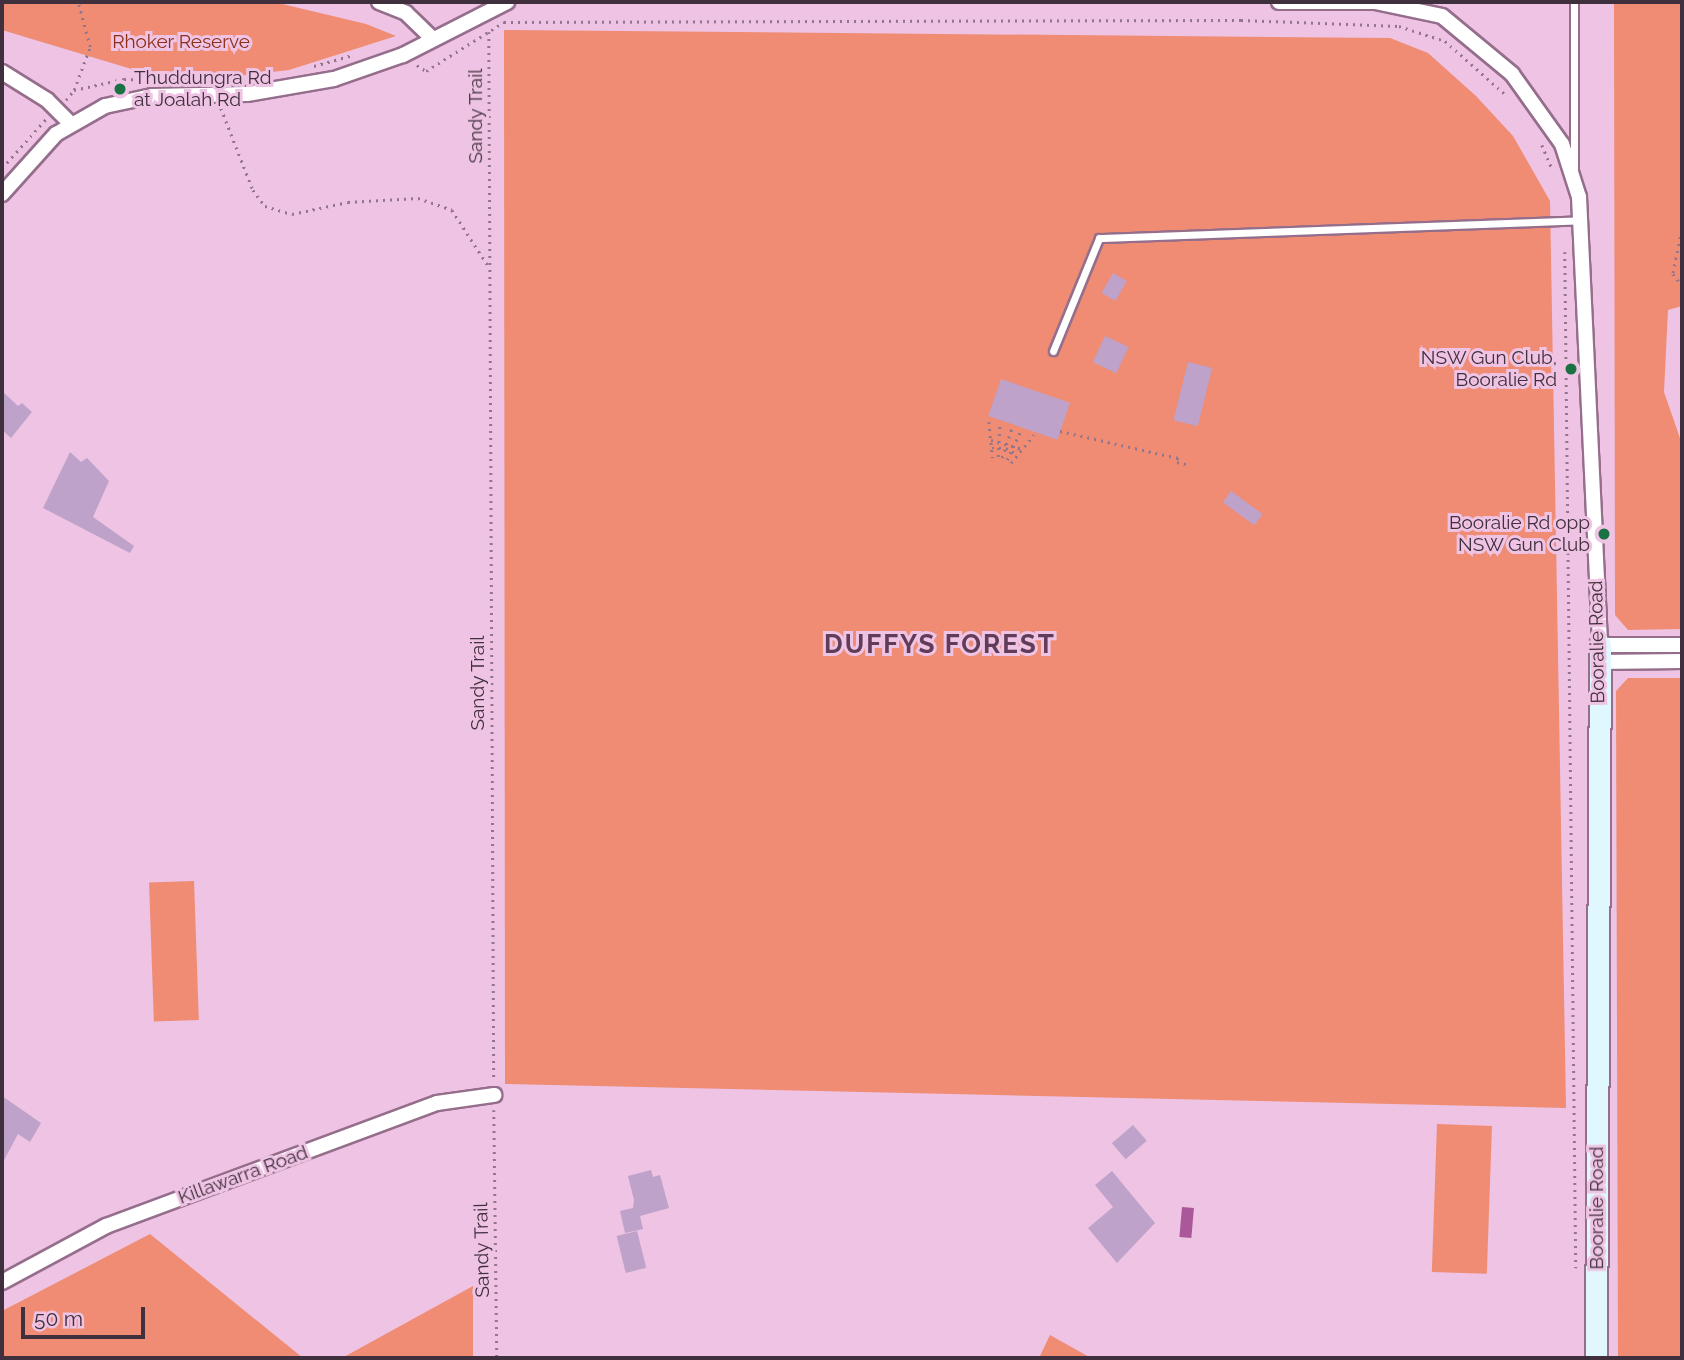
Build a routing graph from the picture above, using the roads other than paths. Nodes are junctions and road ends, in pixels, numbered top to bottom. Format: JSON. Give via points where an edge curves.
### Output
{"nodes":[{"id":1,"x":379,"y":2,"type":"edge"},
{"id":2,"x":507,"y":2,"type":"edge"},
{"id":3,"x":1279,"y":2,"type":"edge"},
{"id":4,"x":1574,"y":2,"type":"edge"},
{"id":5,"x":433,"y":39,"type":"junction"},
{"id":6,"x":2,"y":72,"type":"edge"},
{"id":7,"x":70,"y":123,"type":"junction"},
{"id":8,"x":1574,"y":175,"type":"junction"},
{"id":9,"x":2,"y":194,"type":"edge"},
{"id":10,"x":1572,"y":220,"type":"junction"},
{"id":11,"x":1053,"y":351,"type":"dead end"},
{"id":12,"x":1682,"y":645,"type":"edge"},
{"id":13,"x":1599,"y":653,"type":"junction"},
{"id":14,"x":1682,"y":661,"type":"edge"},
{"id":15,"x":494,"y":1095,"type":"road end"},
{"id":16,"x":2,"y":1282,"type":"edge"},
{"id":17,"x":1596,"y":1358,"type":"edge"}],
"edges":[{"from":1,"to":5,"type":"street","via":[[406,13]]},
{"from":2,"to":5,"type":"street"},
{"from":3,"to":8,"type":"street","name":"Booralie Road","via":[[1375,2],[1442,16],[1512,74],[1562,144]]},
{"from":4,"to":8,"type":"lane"},
{"from":5,"to":7,"type":"street","via":[[403,55],[310,85],[215,96],[130,99]]},
{"from":6,"to":7,"type":"street","via":[[58,109]]},
{"from":7,"to":9,"type":"street"},
{"from":8,"to":10,"type":"street","name":"Booralie Road"},
{"from":10,"to":11,"type":"lane","via":[[1098,238]]},
{"from":10,"to":13,"type":"street","name":"Booralie Road"},
{"from":12,"to":13,"type":"street"},
{"from":13,"to":14,"type":"street"},
{"from":13,"to":17,"type":"street","name":"Booralie Road"},
{"from":15,"to":16,"type":"street","name":"Killawarra Road","via":[[437,1103],[106,1226]]}]}
